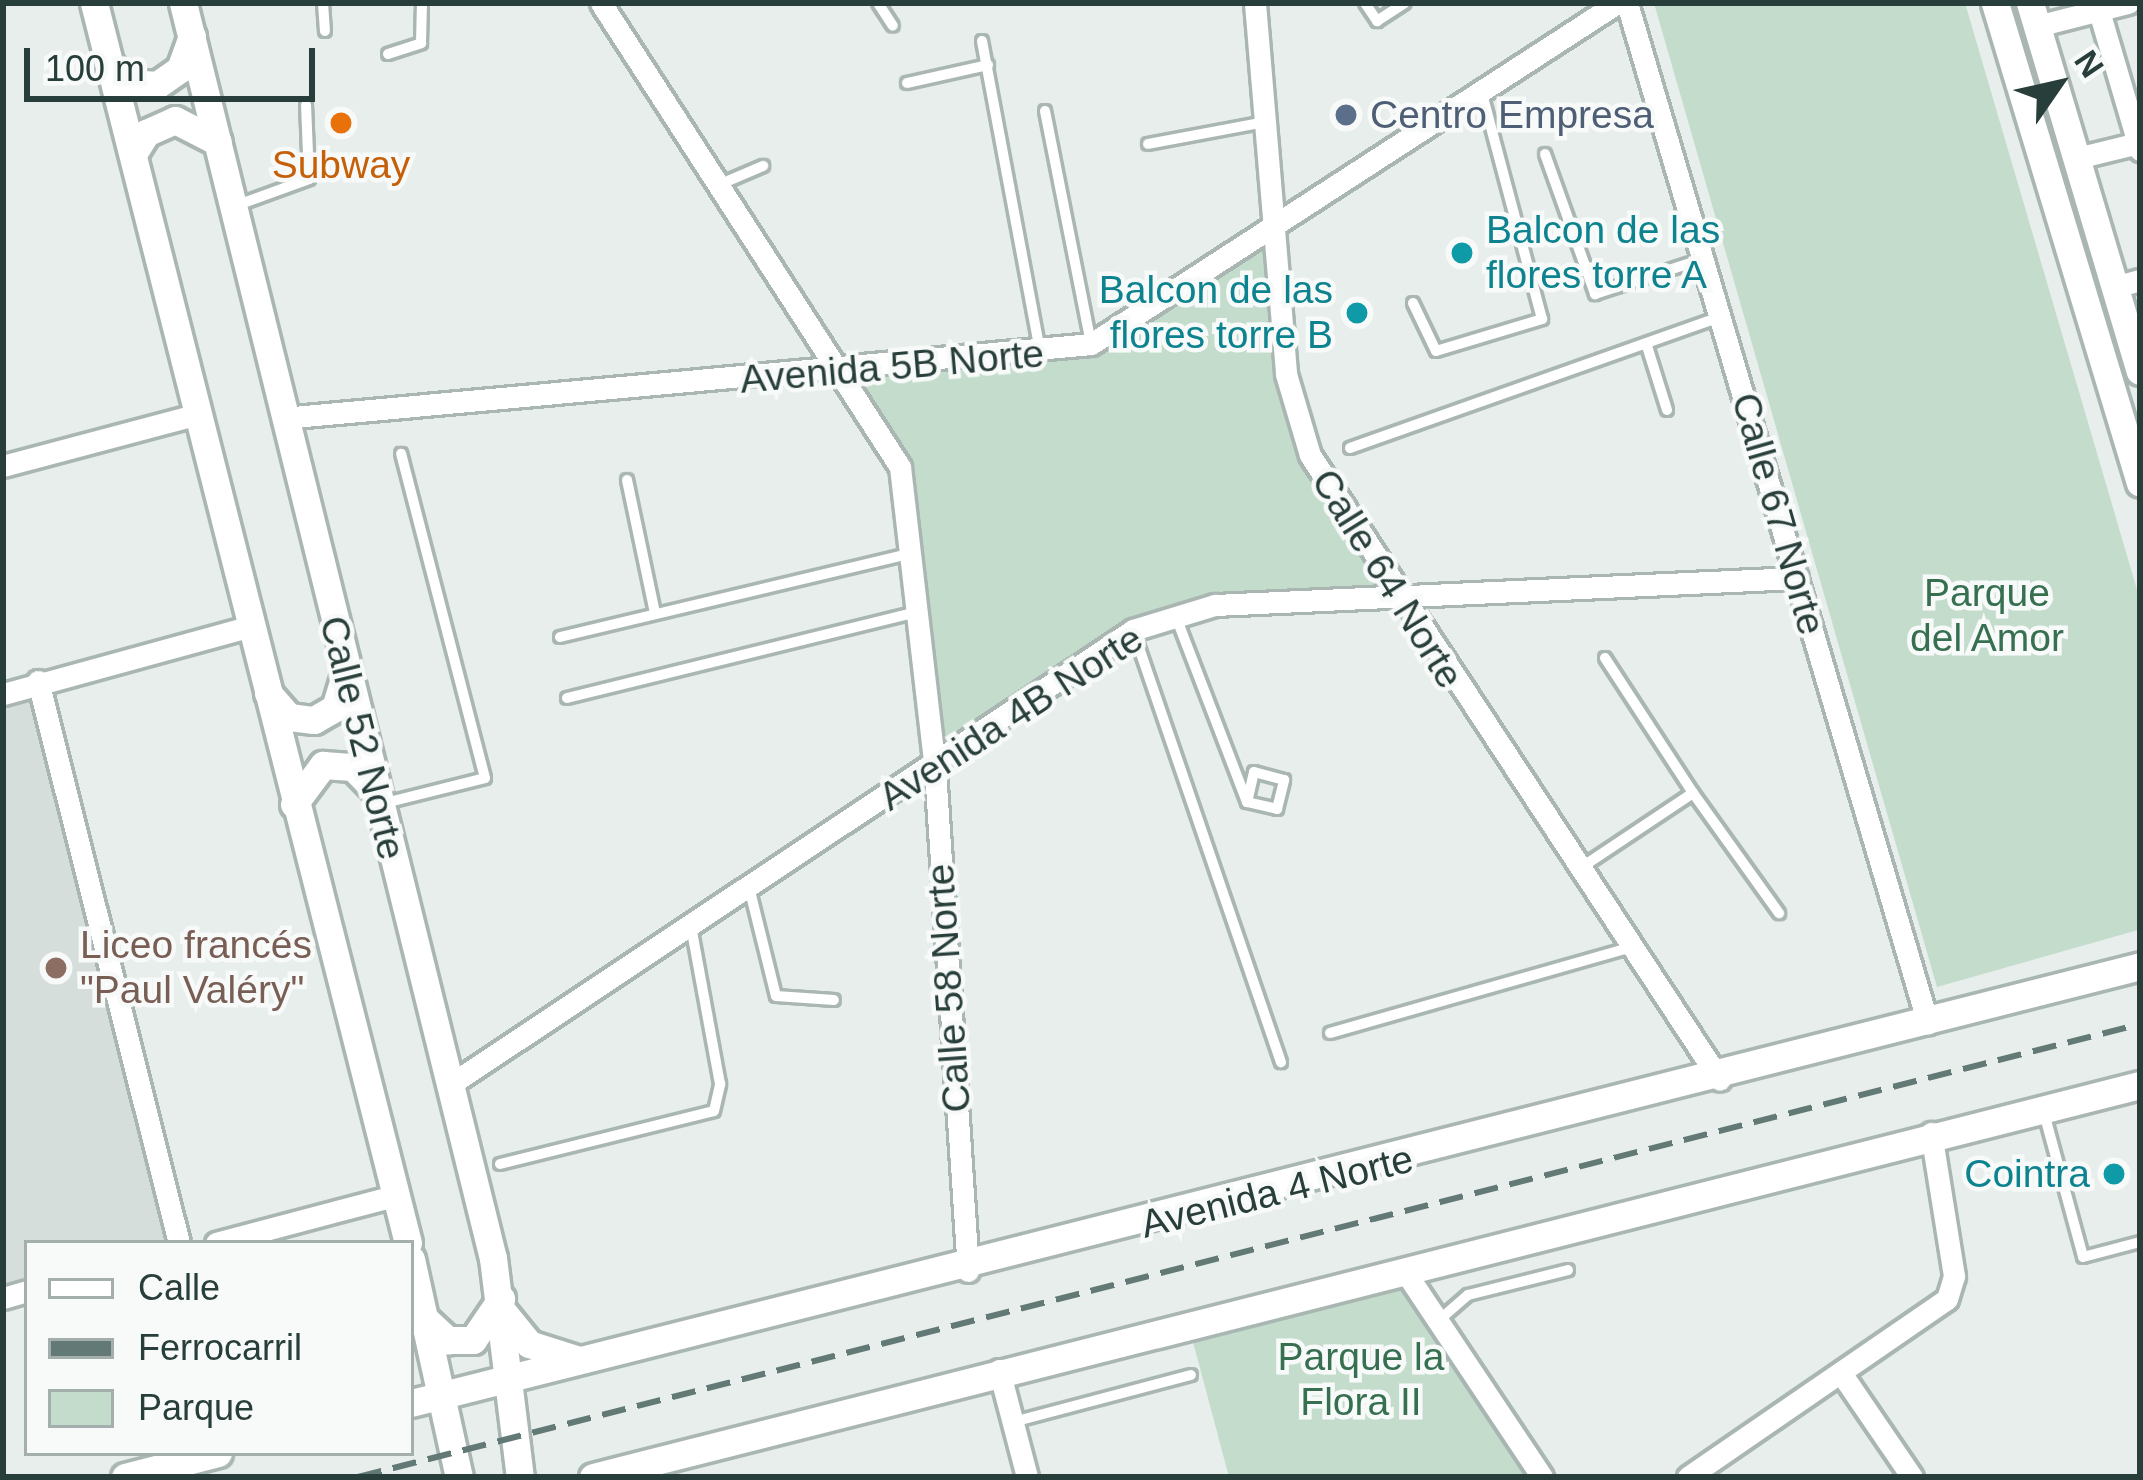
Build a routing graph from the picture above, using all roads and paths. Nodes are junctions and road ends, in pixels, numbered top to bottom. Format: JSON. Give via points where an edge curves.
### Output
{"nodes":[{"id":1,"x":94,"y":3,"type":"edge"},
{"id":2,"x":183,"y":3,"type":"edge"},
{"id":3,"x":323,"y":3,"type":"edge"},
{"id":4,"x":422,"y":3,"type":"edge"},
{"id":5,"x":601,"y":3,"type":"edge"},
{"id":6,"x":878,"y":3,"type":"edge"},
{"id":7,"x":1255,"y":3,"type":"edge"},
{"id":8,"x":1365,"y":3,"type":"edge"},
{"id":9,"x":1406,"y":3,"type":"edge"},
{"id":10,"x":1618,"y":3,"type":"edge"},
{"id":11,"x":1627,"y":3,"type":"edge"},
{"id":12,"x":1995,"y":3,"type":"edge"},
{"id":13,"x":2128,"y":3,"type":"edge"},
{"id":14,"x":2097,"y":7,"type":"edge"},
{"id":15,"x":2033,"y":15,"type":"edge"},
{"id":16,"x":893,"y":26,"type":"dead end"},
{"id":17,"x":326,"y":31,"type":"dead end"},
{"id":18,"x":192,"y":36,"type":"junction"},
{"id":19,"x":982,"y":40,"type":"dead end"},
{"id":20,"x":388,"y":54,"type":"dead end"},
{"id":21,"x":108,"y":63,"type":"junction"},
{"id":22,"x":988,"y":65,"type":"junction"},
{"id":23,"x":907,"y":83,"type":"dead end"},
{"id":24,"x":1482,"y":93,"type":"junction"},
{"id":25,"x":306,"y":105,"type":"dead end"},
{"id":26,"x":1045,"y":111,"type":"dead end"},
{"id":27,"x":1265,"y":122,"type":"junction"},
{"id":28,"x":218,"y":142,"type":"junction"},
{"id":29,"x":1148,"y":144,"type":"dead end"},
{"id":30,"x":2139,"y":146,"type":"edge"},
{"id":31,"x":133,"y":154,"type":"junction"},
{"id":32,"x":1545,"y":154,"type":"dead end"},
{"id":33,"x":2077,"y":158,"type":"junction"},
{"id":34,"x":763,"y":166,"type":"dead end"},
{"id":35,"x":721,"y":184,"type":"junction"},
{"id":36,"x":235,"y":206,"type":"junction"},
{"id":37,"x":1274,"y":227,"type":"junction"},
{"id":38,"x":1702,"y":259,"type":"junction"},
{"id":39,"x":2127,"y":283,"type":"edge"},
{"id":40,"x":1413,"y":303,"type":"dead end"},
{"id":41,"x":1720,"y":317,"type":"junction"},
{"id":42,"x":1091,"y":344,"type":"junction"},
{"id":43,"x":1647,"y":346,"type":"junction"},
{"id":44,"x":1042,"y":356,"type":"junction"},
{"id":45,"x":2140,"y":371,"type":"edge"},
{"id":46,"x":844,"y":374,"type":"junction"},
{"id":47,"x":1667,"y":410,"type":"dead end"},
{"id":48,"x":199,"y":414,"type":"junction"},
{"id":49,"x":283,"y":418,"type":"junction"},
{"id":50,"x":1350,"y":448,"type":"dead end"},
{"id":51,"x":401,"y":454,"type":"dead end"},
{"id":52,"x":3,"y":466,"type":"edge"},
{"id":53,"x":627,"y":480,"type":"dead end"},
{"id":54,"x":2140,"y":483,"type":"edge"},
{"id":55,"x":912,"y":553,"type":"junction"},
{"id":56,"x":1796,"y":578,"type":"junction"},
{"id":57,"x":1394,"y":597,"type":"junction"},
{"id":58,"x":918,"y":612,"type":"junction"},
{"id":59,"x":655,"y":613,"type":"junction"},
{"id":60,"x":1176,"y":616,"type":"junction"},
{"id":61,"x":251,"y":626,"type":"junction"},
{"id":62,"x":1133,"y":630,"type":"junction"},
{"id":63,"x":560,"y":637,"type":"dead end"},
{"id":64,"x":1605,"y":658,"type":"dead end"},
{"id":65,"x":345,"y":674,"type":"junction"},
{"id":66,"x":38,"y":681,"type":"junction"},
{"id":67,"x":266,"y":689,"type":"junction"},
{"id":68,"x":3,"y":694,"type":"edge"},
{"id":69,"x":567,"y":698,"type":"dead end"},
{"id":70,"x":934,"y":770,"type":"junction"},
{"id":71,"x":1693,"y":793,"type":"junction"},
{"id":72,"x":376,"y":797,"type":"junction"},
{"id":73,"x":1247,"y":802,"type":"junction"},
{"id":74,"x":293,"y":804,"type":"junction"},
{"id":75,"x":1578,"y":870,"type":"junction"},
{"id":76,"x":749,"y":886,"type":"junction"},
{"id":77,"x":1779,"y":914,"type":"dead end"},
{"id":78,"x":692,"y":926,"type":"junction"},
{"id":79,"x":1628,"y":948,"type":"junction"},
{"id":80,"x":2140,"y":966,"type":"edge"},
{"id":81,"x":834,"y":1000,"type":"dead end"},
{"id":82,"x":1928,"y":1024,"type":"junction"},
{"id":83,"x":1330,"y":1033,"type":"dead end"},
{"id":84,"x":1281,"y":1062,"type":"dead end"},
{"id":85,"x":1720,"y":1080,"type":"junction"},
{"id":86,"x":2140,"y":1085,"type":"edge"},
{"id":87,"x":448,"y":1086,"type":"junction"},
{"id":88,"x":2042,"y":1104,"type":"junction"},
{"id":89,"x":1931,"y":1133,"type":"junction"},
{"id":90,"x":500,"y":1164,"type":"dead end"},
{"id":91,"x":398,"y":1195,"type":"junction"},
{"id":92,"x":178,"y":1240,"type":"edge"},
{"id":93,"x":227,"y":1240,"type":"edge"},
{"id":94,"x":407,"y":1240,"type":"edge"},
{"id":95,"x":2140,"y":1242,"type":"edge"},
{"id":96,"x":1404,"y":1270,"type":"junction"},
{"id":97,"x":1568,"y":1270,"type":"dead end"},
{"id":98,"x":968,"y":1271,"type":"junction"},
{"id":99,"x":414,"y":1274,"type":"edge"},
{"id":100,"x":502,"y":1306,"type":"junction"},
{"id":101,"x":422,"y":1314,"type":"junction"},
{"id":102,"x":1438,"y":1321,"type":"junction"},
{"id":103,"x":595,"y":1358,"type":"junction"},
{"id":104,"x":999,"y":1370,"type":"junction"},
{"id":105,"x":1841,"y":1373,"type":"junction"},
{"id":106,"x":1191,"y":1375,"type":"dead end"},
{"id":107,"x":509,"y":1380,"type":"junction"},
{"id":108,"x":444,"y":1394,"type":"junction"},
{"id":109,"x":414,"y":1402,"type":"edge"},
{"id":110,"x":1013,"y":1422,"type":"junction"},
{"id":111,"x":206,"y":1456,"type":"edge"},
{"id":112,"x":125,"y":1477,"type":"edge"},
{"id":113,"x":459,"y":1477,"type":"edge"},
{"id":114,"x":520,"y":1477,"type":"edge"},
{"id":115,"x":592,"y":1477,"type":"edge"},
{"id":116,"x":1027,"y":1477,"type":"edge"},
{"id":117,"x":1542,"y":1477,"type":"edge"},
{"id":118,"x":1688,"y":1477,"type":"edge"},
{"id":119,"x":1912,"y":1477,"type":"edge"}],
"edges":[{"from":1,"to":21,"type":"main road","name":"Calle 52 Norte"},
{"from":2,"to":18,"type":"main road","name":"Calle 52 Norte"},
{"from":3,"to":17,"type":"lane"},
{"from":4,"to":20,"type":"lane","via":[[421,43]]},
{"from":5,"to":35,"type":"street","name":"Calle 58 Norte"},
{"from":6,"to":16,"type":"lane"},
{"from":7,"to":27,"type":"street","name":"Calle 64 Norte"},
{"from":8,"to":9,"type":"lane","via":[[1377,21]]},
{"from":10,"to":24,"type":"street","name":"Avenida 5B Norte"},
{"from":11,"to":38,"type":"street","name":"Calle 67 Norte"},
{"from":12,"to":54,"type":"main road"},
{"from":13,"to":14,"type":"street"},
{"from":14,"to":15,"type":"street"},
{"from":14,"to":30,"type":"street"},
{"from":15,"to":33,"type":"main road"},
{"from":18,"to":21,"type":"main road","via":[[180,69],[158,86],[130,82]]},
{"from":18,"to":28,"type":"main road","name":"Calle 52 Norte"},
{"from":19,"to":22,"type":"lane"},
{"from":21,"to":31,"type":"main road","name":"Calle 52 Norte"},
{"from":22,"to":23,"type":"lane"},
{"from":22,"to":44,"type":"lane"},
{"from":24,"to":37,"type":"street","name":"Avenida 5B Norte"},
{"from":24,"to":40,"type":"lane","via":[[1545,311],[1436,351]]},
{"from":25,"to":36,"type":"lane","via":[[309,179]]},
{"from":26,"to":42,"type":"lane"},
{"from":27,"to":29,"type":"lane"},
{"from":27,"to":37,"type":"street","name":"Calle 64 Norte"},
{"from":28,"to":31,"type":"main road","via":[[176,120],[146,133]]},
{"from":28,"to":36,"type":"main road","name":"Calle 52 Norte"},
{"from":30,"to":33,"type":"street"},
{"from":31,"to":48,"type":"main road","name":"Calle 52 Norte"},
{"from":32,"to":38,"type":"lane","via":[[1595,294]]},
{"from":33,"to":39,"type":"main road"},
{"from":34,"to":35,"type":"lane"},
{"from":35,"to":46,"type":"street","name":"Calle 58 Norte"},
{"from":36,"to":49,"type":"main road","name":"Calle 52 Norte"},
{"from":37,"to":42,"type":"street","name":"Avenida 5B Norte"},
{"from":37,"to":57,"type":"street","name":"Calle 64 Norte","via":[[1299,426]]},
{"from":38,"to":41,"type":"street","name":"Calle 67 Norte"},
{"from":39,"to":45,"type":"main road"},
{"from":41,"to":43,"type":"lane"},
{"from":41,"to":56,"type":"street","name":"Calle 67 Norte"},
{"from":42,"to":44,"type":"street","name":"Avenida 5B Norte"},
{"from":43,"to":47,"type":"lane"},
{"from":43,"to":50,"type":"lane"},
{"from":44,"to":46,"type":"street","name":"Avenida 5B Norte"},
{"from":46,"to":49,"type":"street","name":"Avenida 5B Norte"},
{"from":46,"to":55,"type":"street","name":"Calle 58 Norte","via":[[899,466]]},
{"from":48,"to":52,"type":"street"},
{"from":48,"to":61,"type":"main road","name":"Calle 52 Norte"},
{"from":49,"to":65,"type":"main road","name":"Calle 52 Norte"},
{"from":51,"to":72,"type":"lane","via":[[484,778]]},
{"from":53,"to":59,"type":"lane"},
{"from":55,"to":58,"type":"street","name":"Calle 58 Norte"},
{"from":55,"to":59,"type":"lane"},
{"from":56,"to":57,"type":"street","name":"Avenida 4B Norte"},
{"from":56,"to":82,"type":"street","name":"Calle 67 Norte"},
{"from":57,"to":60,"type":"street","name":"Avenida 4B Norte"},
{"from":57,"to":75,"type":"street","name":"Calle 64 Norte"},
{"from":58,"to":69,"type":"lane"},
{"from":58,"to":70,"type":"street","name":"Calle 58 Norte"},
{"from":59,"to":63,"type":"lane"},
{"from":60,"to":62,"type":"street","name":"Avenida 4B Norte"},
{"from":60,"to":73,"type":"lane"},
{"from":61,"to":66,"type":"street"},
{"from":61,"to":67,"type":"main road","name":"Calle 52 Norte"},
{"from":62,"to":70,"type":"street","name":"Avenida 4B Norte"},
{"from":62,"to":84,"type":"lane"},
{"from":64,"to":71,"type":"lane"},
{"from":65,"to":67,"type":"main road","via":[[342,698],[314,720],[289,717]]},
{"from":65,"to":72,"type":"main road","name":"Calle 52 Norte"},
{"from":66,"to":68,"type":"street"},
{"from":66,"to":92,"type":"street"},
{"from":67,"to":74,"type":"main road","name":"Calle 52 Norte"},
{"from":70,"to":76,"type":"street","name":"Avenida 4B Norte"},
{"from":70,"to":98,"type":"street","name":"Calle 58 Norte"},
{"from":71,"to":75,"type":"lane"},
{"from":71,"to":77,"type":"lane"},
{"from":72,"to":74,"type":"main road","via":[[353,767],[323,765]]},
{"from":72,"to":87,"type":"main road","name":"Calle 52 Norte"},
{"from":73,"to":73,"type":"lane","via":[[1277,809],[1284,779],[1254,772]]},
{"from":74,"to":91,"type":"main road","name":"Calle 52 Norte"},
{"from":75,"to":79,"type":"street","name":"Calle 64 Norte"},
{"from":76,"to":78,"type":"street","name":"Avenida 4B Norte"},
{"from":76,"to":81,"type":"lane","via":[[776,996]]},
{"from":78,"to":87,"type":"street","name":"Avenida 4B Norte"},
{"from":78,"to":90,"type":"lane","via":[[720,1084],[714,1111]]},
{"from":79,"to":83,"type":"lane"},
{"from":79,"to":85,"type":"street","name":"Calle 64 Norte"},
{"from":80,"to":82,"type":"main road","name":"Avenida 4 Norte"},
{"from":82,"to":85,"type":"main road","name":"Avenida 4 Norte"},
{"from":85,"to":98,"type":"main road","name":"Avenida 4 Norte"},
{"from":86,"to":88,"type":"main road"},
{"from":87,"to":100,"type":"main road","name":"Calle 52 Norte"},
{"from":88,"to":89,"type":"main road"},
{"from":88,"to":95,"type":"lane","via":[[2084,1257]]},
{"from":89,"to":96,"type":"main road"},
{"from":89,"to":105,"type":"street","via":[[1954,1276],[1947,1299]]},
{"from":91,"to":93,"type":"street"},
{"from":91,"to":94,"type":"main road","name":"Calle 52 Norte"},
{"from":96,"to":102,"type":"street"},
{"from":96,"to":104,"type":"main road"},
{"from":97,"to":102,"type":"lane","via":[[1468,1295]]},
{"from":98,"to":103,"type":"main road","name":"Avenida 4 Norte"},
{"from":99,"to":101,"type":"main road"},
{"from":100,"to":101,"type":"main road","via":[[473,1340],[437,1334]]},
{"from":100,"to":103,"type":"main road","via":[[544,1353]]},
{"from":100,"to":107,"type":"main road","name":"Calle 52 Norte"},
{"from":101,"to":108,"type":"main road"},
{"from":102,"to":117,"type":"street"},
{"from":103,"to":107,"type":"main road","name":"Avenida 4 Norte"},
{"from":104,"to":110,"type":"street"},
{"from":104,"to":115,"type":"main road"},
{"from":105,"to":118,"type":"street"},
{"from":105,"to":119,"type":"street"},
{"from":106,"to":110,"type":"lane"},
{"from":107,"to":108,"type":"main road","name":"Avenida 4 Norte"},
{"from":107,"to":114,"type":"main road","name":"Calle 52 Norte"},
{"from":108,"to":109,"type":"main road","name":"Avenida 4 Norte"},
{"from":108,"to":113,"type":"main road"},
{"from":110,"to":116,"type":"street"},
{"from":111,"to":112,"type":"main road"}]}
